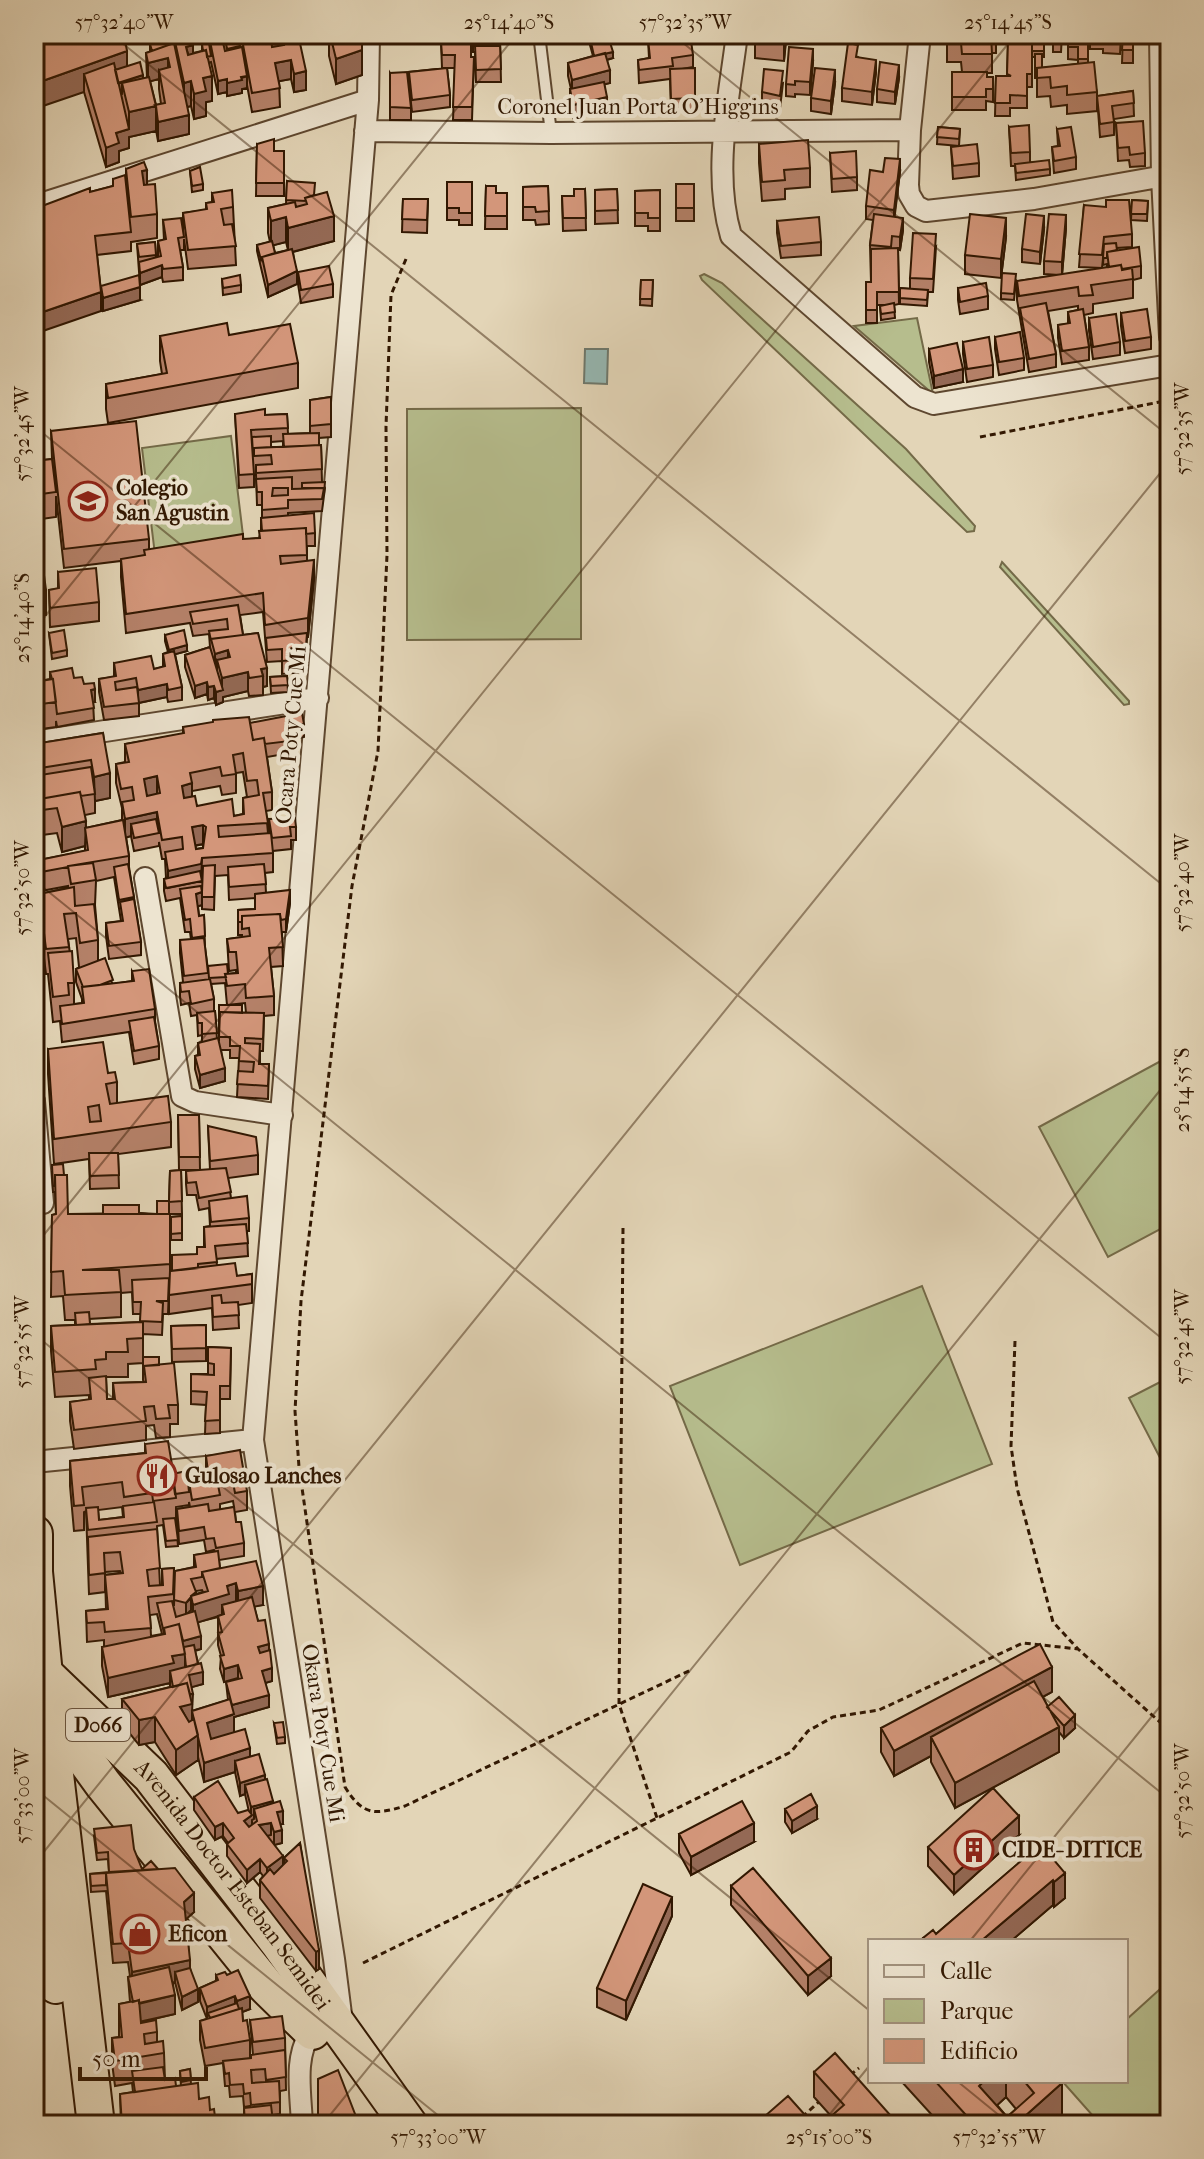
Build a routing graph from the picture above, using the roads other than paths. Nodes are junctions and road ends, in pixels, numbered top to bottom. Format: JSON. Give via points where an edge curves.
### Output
{"nodes":[{"id":1,"x":369,"y":34,"type":"edge"},
{"id":2,"x":539,"y":34,"type":"edge"},
{"id":3,"x":737,"y":34,"type":"edge"},
{"id":4,"x":920,"y":34,"type":"edge"},
{"id":5,"x":1160,"y":34,"type":"edge"},
{"id":6,"x":368,"y":100,"type":"junction"},
{"id":7,"x":910,"y":130,"type":"junction"},
{"id":8,"x":365,"y":131,"type":"junction"},
{"id":9,"x":725,"y":132,"type":"junction"},
{"id":10,"x":551,"y":133,"type":"junction"},
{"id":11,"x":1166,"y":176,"type":"edge"},
{"id":12,"x":34,"y":206,"type":"edge"},
{"id":13,"x":1170,"y":337,"type":"edge"},
{"id":14,"x":1170,"y":365,"type":"edge"},
{"id":15,"x":318,"y":698,"type":"junction"},
{"id":16,"x":34,"y":742,"type":"edge"},
{"id":17,"x":145,"y":878,"type":"dead end"},
{"id":18,"x":34,"y":1101,"type":"edge"},
{"id":19,"x":282,"y":1115,"type":"junction"},
{"id":20,"x":43,"y":1203,"type":"dead end"},
{"id":21,"x":253,"y":1440,"type":"junction"},
{"id":22,"x":34,"y":1462,"type":"edge"},
{"id":23,"x":34,"y":1534,"type":"edge"},
{"id":24,"x":34,"y":1572,"type":"edge"},
{"id":25,"x":40,"y":1684,"type":"edge"},
{"id":26,"x":125,"y":1781,"type":"junction"},
{"id":27,"x":47,"y":1818,"type":"edge"},
{"id":28,"x":328,"y":2032,"type":"junction"},
{"id":29,"x":75,"y":2125,"type":"edge"},
{"id":30,"x":96,"y":2125,"type":"edge"},
{"id":31,"x":302,"y":2125,"type":"edge"},
{"id":32,"x":379,"y":2125,"type":"edge"},
{"id":33,"x":409,"y":2125,"type":"edge"}],
"edges":[{"from":1,"to":6,"type":"street","name":"Ocara Poty Cue Mi"},
{"from":2,"to":10,"type":"lane"},
{"from":3,"to":9,"type":"street"},
{"from":4,"to":7,"type":"street"},
{"from":5,"to":11,"type":"street"},
{"from":6,"to":8,"type":"street","name":"Ocara Poty Cue Mi"},
{"from":6,"to":12,"type":"street"},
{"from":7,"to":9,"type":"street","name":"Coronel Juan Porta O'Higgins"},
{"from":7,"to":11,"type":"street","via":[[908,185],[916,206],[926,211]]},
{"from":8,"to":10,"type":"street","name":"Coronel Juan Porta O'Higgins"},
{"from":8,"to":15,"type":"street","name":"Ocara Poty Cue Mi"},
{"from":9,"to":10,"type":"street","name":"Coronel Juan Porta O'Higgins"},
{"from":9,"to":14,"type":"street","via":[[722,199],[731,236],[924,402]]},
{"from":11,"to":13,"type":"street"},
{"from":15,"to":16,"type":"street"},
{"from":15,"to":19,"type":"street","name":"Ocara Poty Cue Mi"},
{"from":17,"to":19,"type":"street","via":[[182,1096]]},
{"from":18,"to":20,"type":"street"},
{"from":19,"to":21,"type":"street","name":"Ocara Poty Cue Mi"},
{"from":21,"to":22,"type":"street"},
{"from":21,"to":28,"type":"street","name":"Okara Poty Cue Mi","via":[[334,1959]]},
{"from":23,"to":24,"type":"highway"},
{"from":24,"to":25,"type":"highway"},
{"from":24,"to":26,"type":"highway","via":[[75,1680],[95,1709]]},
{"from":25,"to":26,"type":"highway","number":"D066"},
{"from":25,"to":26,"type":"highway","name":"Avenida Doctor Esteban Semidei","number":"D066"},
{"from":25,"to":27,"type":"highway"},
{"from":26,"to":27,"type":"highway","via":[[83,1775],[70,1781]]},
{"from":26,"to":28,"type":"highway","name":"Avenida Doctor Esteban Semidei","number":"D066","via":[[287,1954]]},
{"from":26,"to":28,"type":"highway","number":"D066","via":[[266,1986]]},
{"from":27,"to":29,"type":"highway"},
{"from":27,"to":30,"type":"highway"},
{"from":28,"to":31,"type":"street","via":[[306,2040],[300,2055]]},
{"from":28,"to":32,"type":"highway","name":"Avenida Doctor Esteban Semidei","number":"D066","via":[[346,2074]]},
{"from":28,"to":33,"type":"highway","name":"Avenida Doctor Esteban Semidei","number":"D066"}]}
